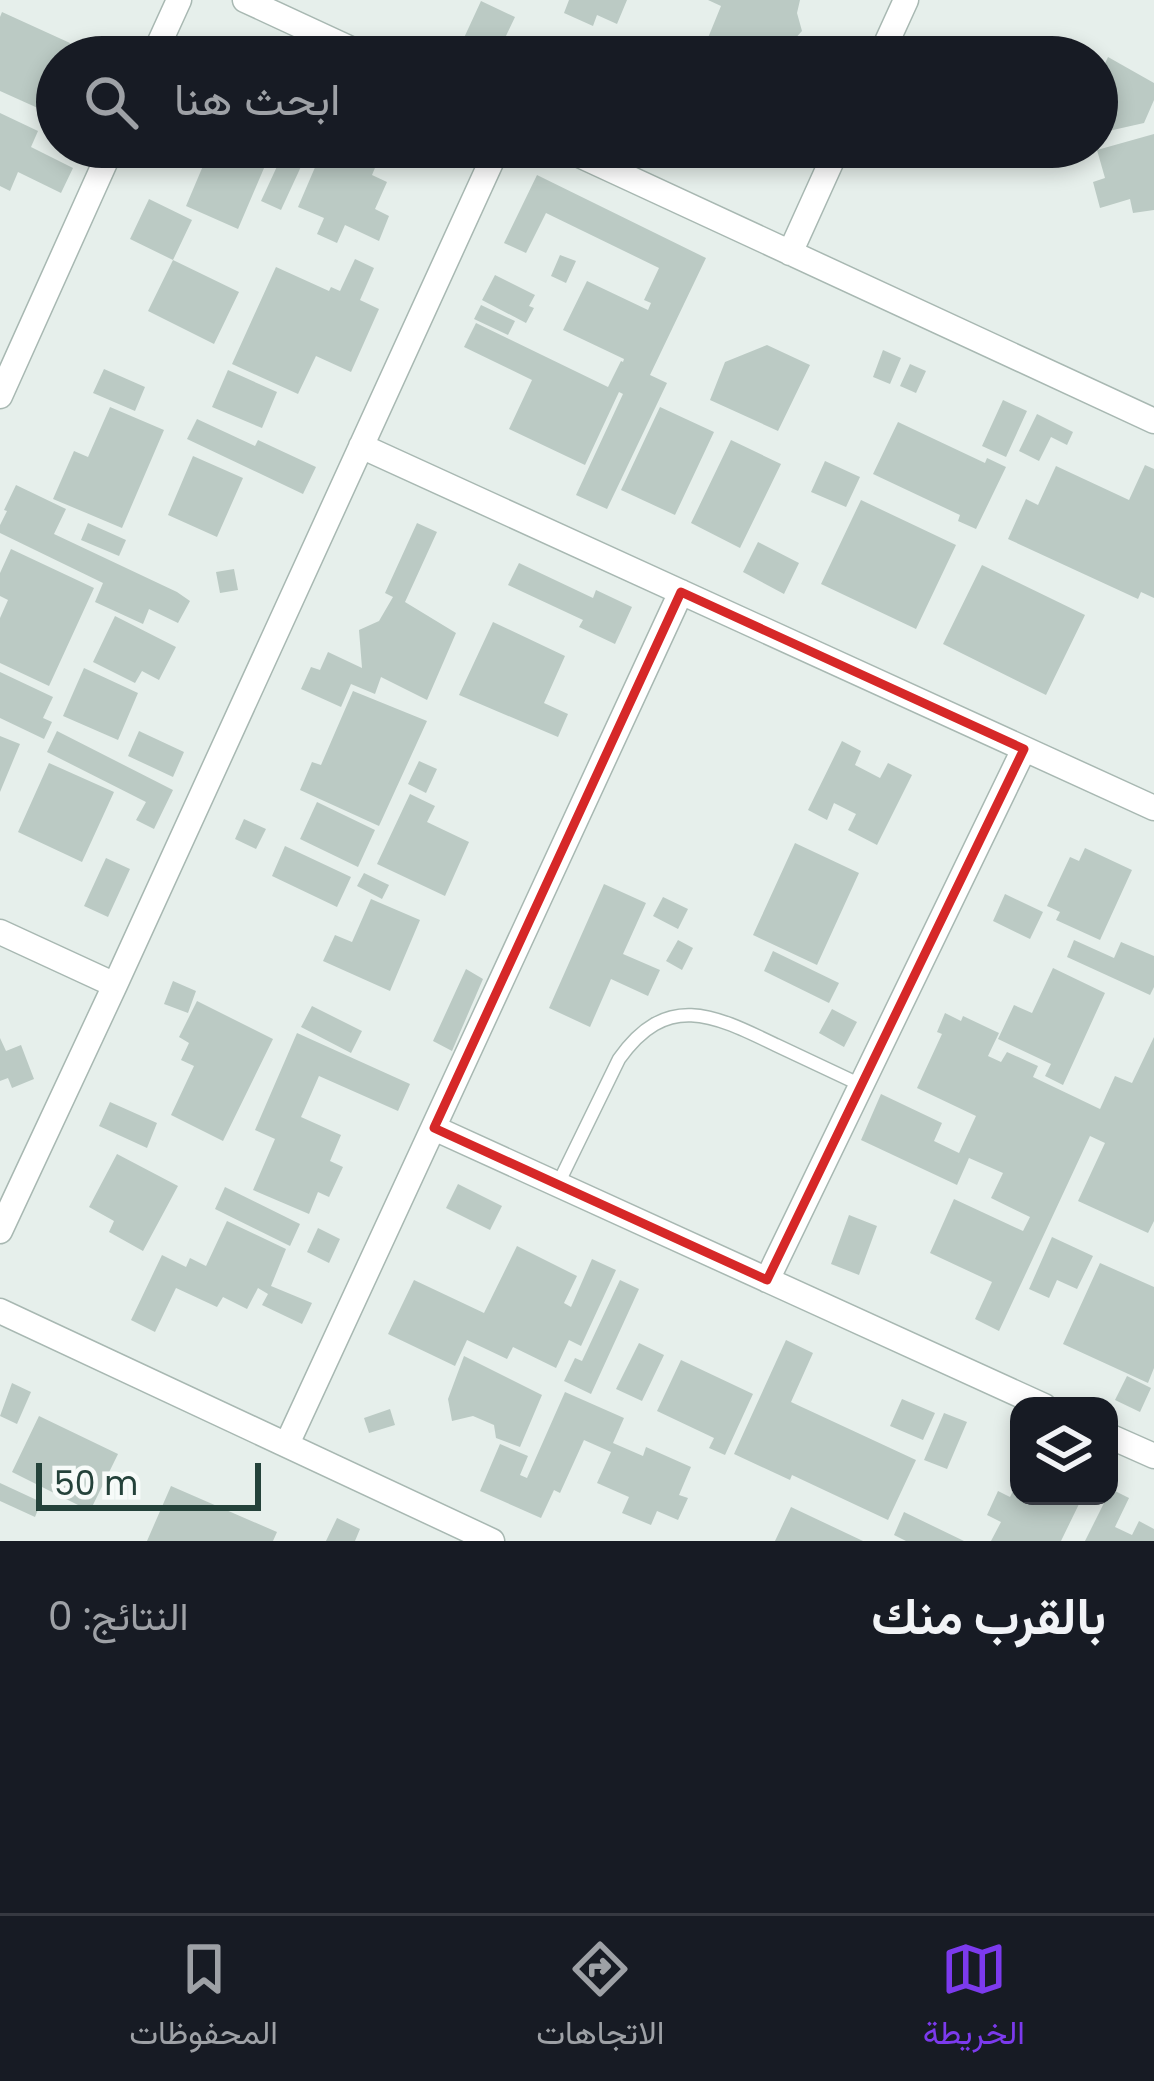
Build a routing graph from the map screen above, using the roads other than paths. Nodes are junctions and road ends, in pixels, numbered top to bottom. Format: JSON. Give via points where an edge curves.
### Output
{"nodes":[{"id":1,"x":179,"y":0,"type":"edge"},
{"id":2,"x":245,"y":0,"type":"edge"},
{"id":3,"x":907,"y":0,"type":"edge"},
{"id":4,"x":163,"y":36,"type":"edge"},
{"id":5,"x":323,"y":36,"type":"edge"},
{"id":6,"x":890,"y":36,"type":"edge"},
{"id":7,"x":103,"y":168,"type":"edge"},
{"id":8,"x":488,"y":168,"type":"edge"},
{"id":9,"x":607,"y":168,"type":"edge"},
{"id":10,"x":828,"y":168,"type":"edge"},
{"id":11,"x":790,"y":253,"type":"junction"},
{"id":12,"x":0,"y":396,"type":"edge"},
{"id":13,"x":1154,"y":421,"type":"edge"},
{"id":14,"x":361,"y":446,"type":"junction"},
{"id":15,"x":681,"y":592,"type":"junction"},
{"id":16,"x":1024,"y":748,"type":"junction"},
{"id":17,"x":1154,"y":808,"type":"edge"},
{"id":18,"x":0,"y":932,"type":"edge"},
{"id":19,"x":115,"y":985,"type":"junction"},
{"id":20,"x":861,"y":1085,"type":"junction"},
{"id":21,"x":434,"y":1128,"type":"junction"},
{"id":22,"x":558,"y":1184,"type":"junction"},
{"id":23,"x":0,"y":1231,"type":"edge"},
{"id":24,"x":767,"y":1280,"type":"junction"},
{"id":25,"x":0,"y":1311,"type":"edge"},
{"id":26,"x":1024,"y":1397,"type":"edge"},
{"id":27,"x":1118,"y":1440,"type":"edge"},
{"id":28,"x":287,"y":1444,"type":"junction"},
{"id":29,"x":1154,"y":1456,"type":"edge"},
{"id":30,"x":492,"y":1541,"type":"edge"}],
"edges":[{"from":1,"to":4,"type":"street"},
{"from":2,"to":5,"type":"street"},
{"from":3,"to":6,"type":"street"},
{"from":7,"to":12,"type":"street"},
{"from":8,"to":14,"type":"street"},
{"from":9,"to":11,"type":"street"},
{"from":10,"to":11,"type":"street"},
{"from":11,"to":13,"type":"street"},
{"from":14,"to":15,"type":"street"},
{"from":14,"to":19,"type":"street"},
{"from":15,"to":16,"type":"street"},
{"from":15,"to":21,"type":"street"},
{"from":16,"to":17,"type":"street"},
{"from":16,"to":20,"type":"street"},
{"from":18,"to":19,"type":"street"},
{"from":19,"to":23,"type":"street"},
{"from":20,"to":22,"type":"lane","via":[[722,1019],[663,1020],[619,1059]]},
{"from":20,"to":24,"type":"street"},
{"from":21,"to":22,"type":"street"},
{"from":21,"to":28,"type":"street"},
{"from":22,"to":24,"type":"street"},
{"from":24,"to":26,"type":"street"},
{"from":25,"to":28,"type":"street"},
{"from":27,"to":29,"type":"street"},
{"from":28,"to":30,"type":"street"}]}
